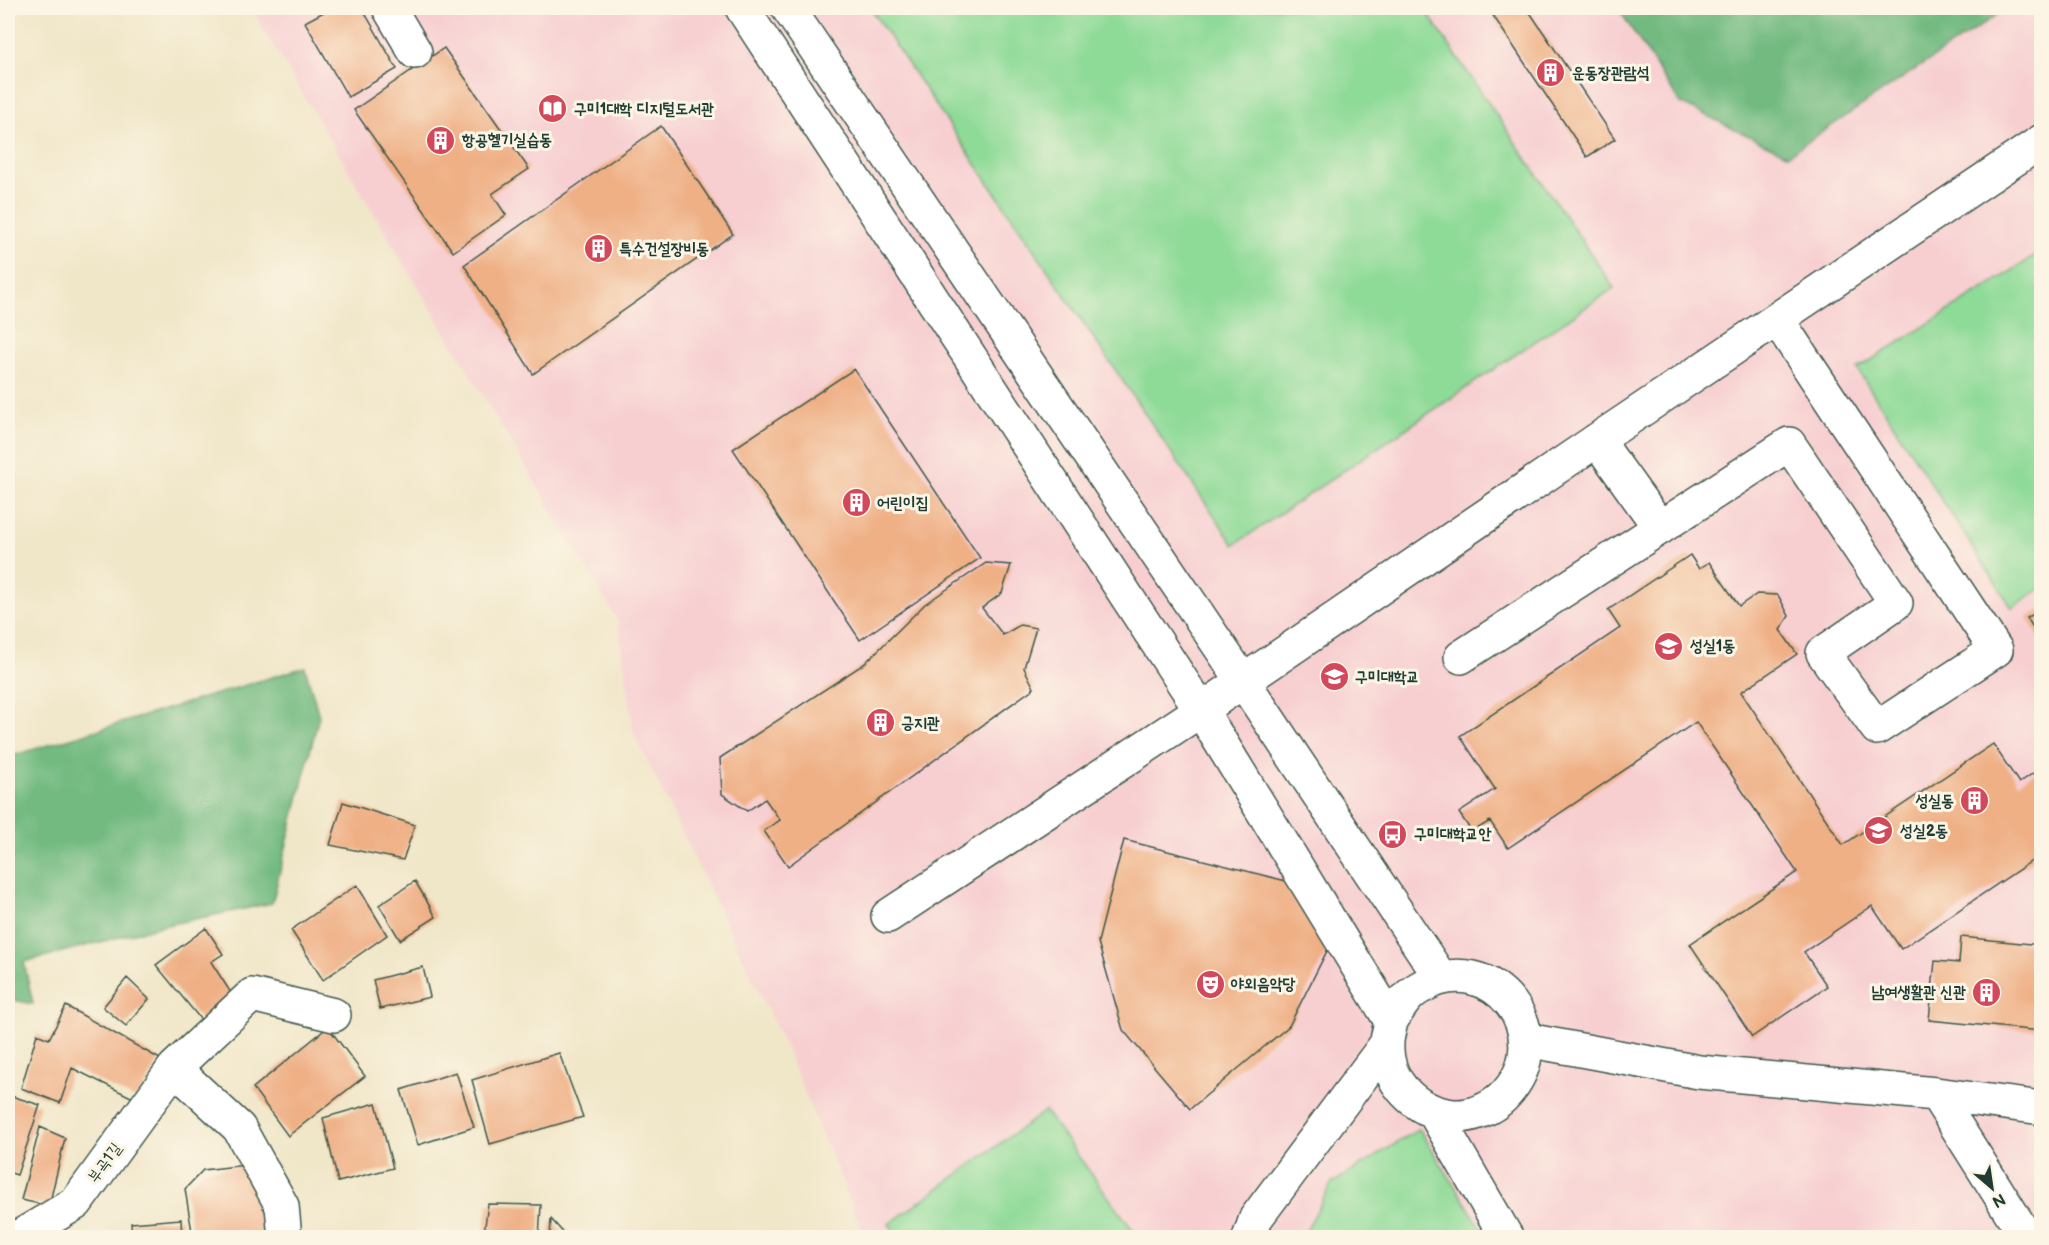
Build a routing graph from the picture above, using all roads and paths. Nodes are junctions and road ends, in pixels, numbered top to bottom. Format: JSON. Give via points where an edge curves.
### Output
{"nodes":[{"id":1,"x":389,"y":8,"type":"edge"},
{"id":2,"x":742,"y":8,"type":"edge"},
{"id":3,"x":788,"y":8,"type":"edge"},
{"id":4,"x":415,"y":52,"type":"dead end"},
{"id":5,"x":2042,"y":141,"type":"edge"},
{"id":6,"x":1777,"y":319,"type":"junction"},
{"id":7,"x":1597,"y":440,"type":"junction"},
{"id":8,"x":1660,"y":528,"type":"junction"},
{"id":9,"x":1461,"y":657,"type":"dead end"},
{"id":10,"x":1243,"y":681,"type":"junction"},
{"id":11,"x":1202,"y":710,"type":"junction"},
{"id":12,"x":888,"y":915,"type":"dead end"},
{"id":13,"x":1441,"y":978,"type":"junction"},
{"id":14,"x":334,"y":1015,"type":"dead end"},
{"id":15,"x":1389,"y":1032,"type":"junction"},
{"id":16,"x":1527,"y":1040,"type":"junction"},
{"id":17,"x":174,"y":1068,"type":"junction"},
{"id":18,"x":1936,"y":1094,"type":"junction"},
{"id":19,"x":2042,"y":1108,"type":"edge"},
{"id":20,"x":1434,"y":1112,"type":"junction"},
{"id":21,"x":17,"y":1238,"type":"edge"},
{"id":22,"x":285,"y":1238,"type":"edge"},
{"id":23,"x":1249,"y":1238,"type":"edge"},
{"id":24,"x":1507,"y":1238,"type":"edge"},
{"id":25,"x":2027,"y":1238,"type":"edge"}],
"edges":[{"from":1,"to":4,"type":"street"},
{"from":2,"to":11,"type":"street"},
{"from":3,"to":10,"type":"street"},
{"from":5,"to":6,"type":"street"},
{"from":6,"to":7,"type":"street"},
{"from":6,"to":8,"type":"street","via":[[1996,650],[1876,728],[1823,653],[1896,603],[1789,444]]},
{"from":7,"to":8,"type":"street"},
{"from":7,"to":10,"type":"street"},
{"from":8,"to":9,"type":"street"},
{"from":10,"to":11,"type":"street"},
{"from":10,"to":13,"type":"street"},
{"from":11,"to":12,"type":"street"},
{"from":11,"to":15,"type":"street"},
{"from":13,"to":15,"type":"street","via":[[1420,987],[1403,1002]]},
{"from":13,"to":16,"type":"street","via":[[1465,977],[1488,983],[1507,997],[1521,1017]]},
{"from":14,"to":17,"type":"street","name":"부곡1길","via":[[252,995]]},
{"from":15,"to":20,"type":"street","via":[[1389,1065],[1398,1085],[1414,1102]]},
{"from":15,"to":23,"type":"street","via":[[1256,1218]]},
{"from":16,"to":18,"type":"street","via":[[1699,1072]]},
{"from":16,"to":20,"type":"street","via":[[1525,1063],[1515,1085],[1498,1102],[1478,1113],[1456,1116]]},
{"from":17,"to":21,"type":"street","name":"부곡1길","via":[[76,1203]]},
{"from":17,"to":22,"type":"street","via":[[239,1128],[282,1206]]},
{"from":18,"to":19,"type":"street"},
{"from":18,"to":25,"type":"street"},
{"from":20,"to":24,"type":"street"}]}
